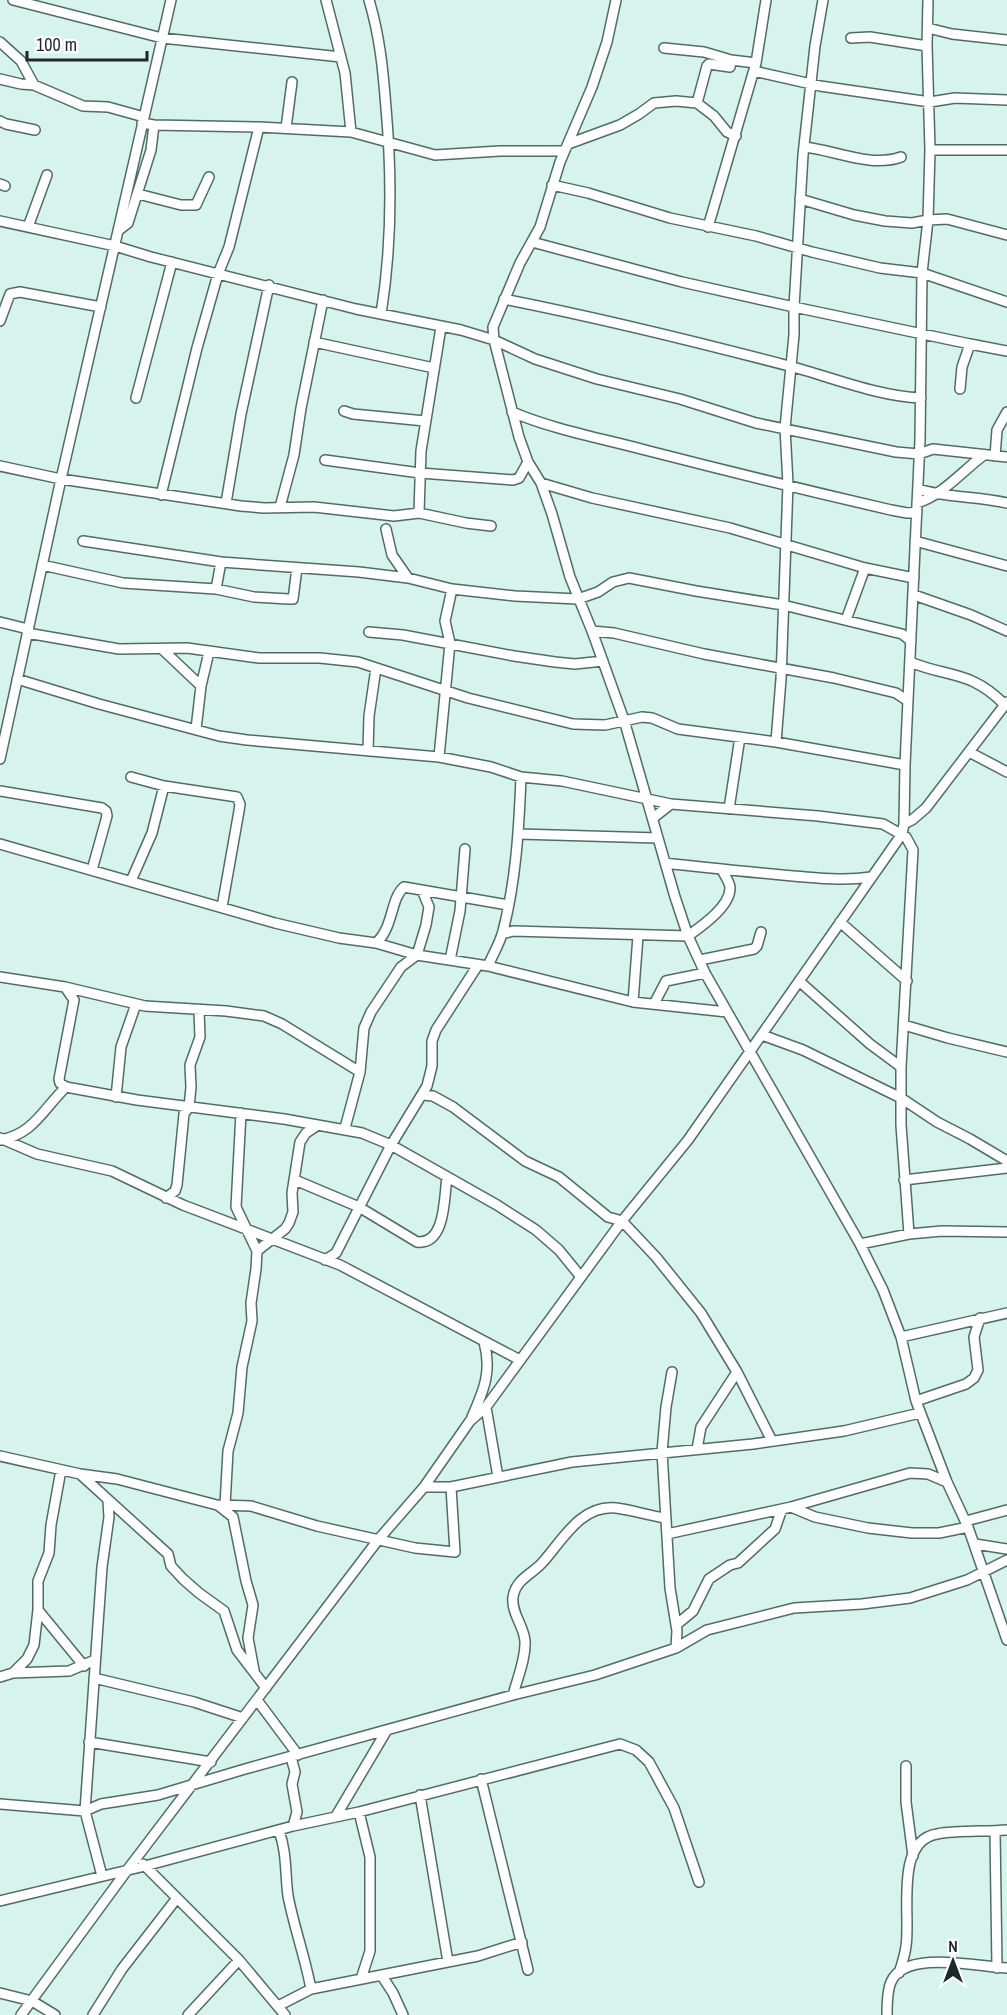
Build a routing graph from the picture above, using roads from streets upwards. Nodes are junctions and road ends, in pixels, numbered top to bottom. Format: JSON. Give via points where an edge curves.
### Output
{"nodes":[{"id":1,"x":13,"y":0,"type":"edge"},
{"id":2,"x":171,"y":0,"type":"edge"},
{"id":3,"x":326,"y":0,"type":"edge"},
{"id":4,"x":369,"y":0,"type":"edge"},
{"id":5,"x":615,"y":0,"type":"edge"},
{"id":6,"x":766,"y":0,"type":"edge"},
{"id":7,"x":823,"y":0,"type":"edge"},
{"id":8,"x":930,"y":0,"type":"edge"},
{"id":9,"x":928,"y":28,"type":"junction"},
{"id":10,"x":162,"y":38,"type":"junction"},
{"id":11,"x":851,"y":38,"type":"dead end"},
{"id":12,"x":1007,"y":40,"type":"edge"},
{"id":13,"x":0,"y":42,"type":"edge"},
{"id":14,"x":927,"y":46,"type":"junction"},
{"id":15,"x":664,"y":48,"type":"dead end"},
{"id":16,"x":342,"y":57,"type":"junction"},
{"id":17,"x":732,"y":60,"type":"junction"},
{"id":18,"x":755,"y":67,"type":"junction"},
{"id":19,"x":0,"y":79,"type":"edge"},
{"id":20,"x":292,"y":82,"type":"dead end"},
{"id":21,"x":811,"y":83,"type":"junction"},
{"id":22,"x":33,"y":85,"type":"junction"},
{"id":23,"x":1007,"y":100,"type":"edge"},
{"id":24,"x":930,"y":102,"type":"junction"},
{"id":25,"x":697,"y":103,"type":"junction"},
{"id":26,"x":0,"y":120,"type":"edge"},
{"id":27,"x":143,"y":120,"type":"junction"},
{"id":28,"x":154,"y":125,"type":"junction"},
{"id":29,"x":259,"y":127,"type":"junction"},
{"id":30,"x":286,"y":128,"type":"junction"},
{"id":31,"x":35,"y":130,"type":"dead end"},
{"id":32,"x":351,"y":132,"type":"junction"},
{"id":33,"x":736,"y":136,"type":"junction"},
{"id":34,"x":389,"y":142,"type":"junction"},
{"id":35,"x":804,"y":147,"type":"junction"},
{"id":36,"x":566,"y":148,"type":"junction"},
{"id":37,"x":930,"y":150,"type":"junction"},
{"id":38,"x":1007,"y":150,"type":"edge"},
{"id":39,"x":902,"y":157,"type":"dead end"},
{"id":40,"x":47,"y":175,"type":"dead end"},
{"id":41,"x":209,"y":177,"type":"dead end"},
{"id":42,"x":552,"y":185,"type":"junction"},
{"id":43,"x":138,"y":194,"type":"junction"},
{"id":44,"x":800,"y":199,"type":"junction"},
{"id":45,"x":0,"y":220,"type":"edge"},
{"id":46,"x":928,"y":220,"type":"junction"},
{"id":47,"x":28,"y":227,"type":"junction"},
{"id":48,"x":708,"y":227,"type":"junction"},
{"id":49,"x":119,"y":230,"type":"junction"},
{"id":50,"x":1007,"y":235,"type":"edge"},
{"id":51,"x":532,"y":242,"type":"junction"},
{"id":52,"x":115,"y":246,"type":"junction"},
{"id":53,"x":798,"y":249,"type":"junction"},
{"id":54,"x":172,"y":262,"type":"junction"},
{"id":55,"x":922,"y":273,"type":"junction"},
{"id":56,"x":218,"y":274,"type":"junction"},
{"id":57,"x":269,"y":285,"type":"junction"},
{"id":58,"x":504,"y":299,"type":"junction"},
{"id":59,"x":323,"y":300,"type":"junction"},
{"id":60,"x":1007,"y":302,"type":"edge"},
{"id":61,"x":101,"y":307,"type":"junction"},
{"id":62,"x":794,"y":307,"type":"junction"},
{"id":63,"x":381,"y":314,"type":"junction"},
{"id":64,"x":0,"y":321,"type":"edge"},
{"id":65,"x":441,"y":327,"type":"junction"},
{"id":66,"x":922,"y":335,"type":"junction"},
{"id":67,"x":494,"y":340,"type":"junction"},
{"id":68,"x":314,"y":342,"type":"junction"},
{"id":69,"x":970,"y":344,"type":"junction"},
{"id":70,"x":1007,"y":351,"type":"edge"},
{"id":71,"x":791,"y":366,"type":"junction"},
{"id":72,"x":434,"y":368,"type":"junction"},
{"id":73,"x":960,"y":389,"type":"dead end"},
{"id":74,"x":136,"y":398,"type":"dead end"},
{"id":75,"x":921,"y":398,"type":"junction"},
{"id":76,"x":344,"y":411,"type":"dead end"},
{"id":77,"x":512,"y":412,"type":"junction"},
{"id":78,"x":1007,"y":412,"type":"edge"},
{"id":79,"x":425,"y":421,"type":"junction"},
{"id":80,"x":785,"y":428,"type":"junction"},
{"id":81,"x":919,"y":454,"type":"junction"},
{"id":82,"x":984,"y":455,"type":"junction"},
{"id":83,"x":995,"y":456,"type":"junction"},
{"id":84,"x":1007,"y":458,"type":"edge"},
{"id":85,"x":325,"y":460,"type":"dead end"},
{"id":86,"x":528,"y":462,"type":"junction"},
{"id":87,"x":0,"y":466,"type":"edge"},
{"id":88,"x":420,"y":473,"type":"junction"},
{"id":89,"x":61,"y":479,"type":"junction"},
{"id":90,"x":541,"y":483,"type":"junction"},
{"id":91,"x":788,"y":484,"type":"junction"},
{"id":92,"x":918,"y":489,"type":"junction"},
{"id":93,"x":161,"y":495,"type":"junction"},
{"id":94,"x":936,"y":495,"type":"junction"},
{"id":95,"x":226,"y":503,"type":"junction"},
{"id":96,"x":1007,"y":503,"type":"edge"},
{"id":97,"x":280,"y":507,"type":"junction"},
{"id":98,"x":917,"y":507,"type":"junction"},
{"id":99,"x":419,"y":513,"type":"junction"},
{"id":100,"x":377,"y":515,"type":"junction"},
{"id":101,"x":394,"y":516,"type":"junction"},
{"id":102,"x":492,"y":526,"type":"dead end"},
{"id":103,"x":386,"y":529,"type":"junction"},
{"id":104,"x":915,"y":541,"type":"junction"},
{"id":105,"x":83,"y":542,"type":"dead end"},
{"id":106,"x":786,"y":546,"type":"junction"},
{"id":107,"x":221,"y":562,"type":"junction"},
{"id":108,"x":42,"y":565,"type":"junction"},
{"id":109,"x":1007,"y":566,"type":"edge"},
{"id":110,"x":297,"y":568,"type":"junction"},
{"id":111,"x":865,"y":568,"type":"junction"},
{"id":112,"x":408,"y":578,"type":"junction"},
{"id":113,"x":914,"y":578,"type":"junction"},
{"id":114,"x":216,"y":589,"type":"junction"},
{"id":115,"x":452,"y":589,"type":"junction"},
{"id":116,"x":914,"y":596,"type":"junction"},
{"id":117,"x":578,"y":598,"type":"junction"},
{"id":118,"x":783,"y":605,"type":"junction"},
{"id":119,"x":800,"y":611,"type":"junction"},
{"id":120,"x":783,"y":618,"type":"junction"},
{"id":121,"x":846,"y":620,"type":"junction"},
{"id":122,"x":0,"y":622,"type":"edge"},
{"id":123,"x":27,"y":631,"type":"junction"},
{"id":124,"x":592,"y":631,"type":"junction"},
{"id":125,"x":1007,"y":631,"type":"edge"},
{"id":126,"x":369,"y":632,"type":"dead end"},
{"id":127,"x":908,"y":636,"type":"junction"},
{"id":128,"x":450,"y":643,"type":"junction"},
{"id":129,"x":162,"y":649,"type":"junction"},
{"id":130,"x":209,"y":652,"type":"junction"},
{"id":131,"x":603,"y":662,"type":"junction"},
{"id":132,"x":910,"y":662,"type":"junction"},
{"id":133,"x":781,"y":667,"type":"junction"},
{"id":134,"x":376,"y":668,"type":"junction"},
{"id":135,"x":17,"y":679,"type":"junction"},
{"id":136,"x":201,"y":686,"type":"junction"},
{"id":137,"x":909,"y":689,"type":"junction"},
{"id":138,"x":444,"y":691,"type":"junction"},
{"id":139,"x":896,"y":693,"type":"junction"},
{"id":140,"x":908,"y":701,"type":"junction"},
{"id":141,"x":619,"y":707,"type":"junction"},
{"id":142,"x":1005,"y":707,"type":"edge"},
{"id":143,"x":624,"y":720,"type":"junction"},
{"id":144,"x":613,"y":723,"type":"junction"},
{"id":145,"x":196,"y":729,"type":"junction"},
{"id":146,"x":740,"y":737,"type":"junction"},
{"id":147,"x":776,"y":742,"type":"junction"},
{"id":148,"x":368,"y":751,"type":"junction"},
{"id":149,"x":969,"y":752,"type":"junction"},
{"id":150,"x":439,"y":757,"type":"junction"},
{"id":151,"x":0,"y":759,"type":"edge"},
{"id":152,"x":905,"y":765,"type":"junction"},
{"id":153,"x":1007,"y":772,"type":"edge"},
{"id":154,"x":131,"y":777,"type":"dead end"},
{"id":155,"x":521,"y":777,"type":"junction"},
{"id":156,"x":164,"y":786,"type":"junction"},
{"id":157,"x":0,"y":791,"type":"edge"},
{"id":158,"x":648,"y":798,"type":"junction"},
{"id":159,"x":671,"y":804,"type":"junction"},
{"id":160,"x":729,"y":809,"type":"junction"},
{"id":161,"x":654,"y":821,"type":"junction"},
{"id":162,"x":904,"y":824,"type":"junction"},
{"id":163,"x":519,"y":834,"type":"junction"},
{"id":164,"x":902,"y":834,"type":"junction"},
{"id":165,"x":640,"y":837,"type":"junction"},
{"id":166,"x":658,"y":838,"type":"junction"},
{"id":167,"x":0,"y":844,"type":"edge"},
{"id":168,"x":465,"y":849,"type":"dead end"},
{"id":169,"x":665,"y":863,"type":"junction"},
{"id":170,"x":92,"y":870,"type":"junction"},
{"id":171,"x":722,"y":870,"type":"junction"},
{"id":172,"x":871,"y":877,"type":"junction"},
{"id":173,"x":131,"y":881,"type":"junction"},
{"id":174,"x":422,"y":890,"type":"junction"},
{"id":175,"x":460,"y":897,"type":"junction"},
{"id":176,"x":508,"y":905,"type":"junction"},
{"id":177,"x":222,"y":907,"type":"junction"},
{"id":178,"x":840,"y":922,"type":"junction"},
{"id":179,"x":506,"y":930,"type":"junction"},
{"id":180,"x":761,"y":932,"type":"dead end"},
{"id":181,"x":385,"y":935,"type":"junction"},
{"id":182,"x":638,"y":936,"type":"junction"},
{"id":183,"x":688,"y":936,"type":"junction"},
{"id":184,"x":376,"y":943,"type":"junction"},
{"id":185,"x":394,"y":948,"type":"junction"},
{"id":186,"x":417,"y":955,"type":"junction"},
{"id":187,"x":450,"y":960,"type":"junction"},
{"id":188,"x":700,"y":960,"type":"junction"},
{"id":189,"x":478,"y":965,"type":"junction"},
{"id":190,"x":401,"y":966,"type":"junction"},
{"id":191,"x":488,"y":966,"type":"junction"},
{"id":192,"x":705,"y":973,"type":"junction"},
{"id":193,"x":0,"y":977,"type":"edge"},
{"id":194,"x":799,"y":981,"type":"junction"},
{"id":195,"x":907,"y":981,"type":"junction"},
{"id":196,"x":65,"y":987,"type":"junction"},
{"id":197,"x":717,"y":994,"type":"junction"},
{"id":198,"x":633,"y":1002,"type":"junction"},
{"id":199,"x":136,"y":1004,"type":"junction"},
{"id":200,"x":654,"y":1004,"type":"junction"},
{"id":201,"x":707,"y":1009,"type":"junction"},
{"id":202,"x":199,"y":1011,"type":"junction"},
{"id":203,"x":726,"y":1012,"type":"junction"},
{"id":204,"x":903,"y":1025,"type":"junction"},
{"id":205,"x":762,"y":1035,"type":"junction"},
{"id":206,"x":1007,"y":1052,"type":"edge"},
{"id":207,"x":749,"y":1053,"type":"junction"},
{"id":208,"x":901,"y":1067,"type":"junction"},
{"id":209,"x":360,"y":1072,"type":"junction"},
{"id":210,"x":66,"y":1087,"type":"junction"},
{"id":211,"x":428,"y":1092,"type":"junction"},
{"id":212,"x":116,"y":1096,"type":"junction"},
{"id":213,"x":901,"y":1098,"type":"junction"},
{"id":214,"x":189,"y":1107,"type":"junction"},
{"id":215,"x":241,"y":1113,"type":"junction"},
{"id":216,"x":318,"y":1125,"type":"junction"},
{"id":217,"x":345,"y":1128,"type":"junction"},
{"id":218,"x":1,"y":1139,"type":"edge"},
{"id":219,"x":391,"y":1145,"type":"junction"},
{"id":220,"x":1007,"y":1161,"type":"edge"},
{"id":221,"x":1007,"y":1168,"type":"edge"},
{"id":222,"x":447,"y":1176,"type":"junction"},
{"id":223,"x":295,"y":1180,"type":"junction"},
{"id":224,"x":904,"y":1180,"type":"junction"},
{"id":225,"x":165,"y":1198,"type":"junction"},
{"id":226,"x":358,"y":1207,"type":"junction"},
{"id":227,"x":622,"y":1221,"type":"junction"},
{"id":228,"x":248,"y":1231,"type":"junction"},
{"id":229,"x":1007,"y":1232,"type":"edge"},
{"id":230,"x":909,"y":1234,"type":"junction"},
{"id":231,"x":271,"y":1240,"type":"junction"},
{"id":232,"x":860,"y":1244,"type":"junction"},
{"id":233,"x":339,"y":1247,"type":"junction"},
{"id":234,"x":257,"y":1251,"type":"junction"},
{"id":235,"x":325,"y":1260,"type":"junction"},
{"id":236,"x":340,"y":1266,"type":"junction"},
{"id":237,"x":581,"y":1277,"type":"junction"},
{"id":238,"x":1007,"y":1313,"type":"edge"},
{"id":239,"x":980,"y":1318,"type":"junction"},
{"id":240,"x":900,"y":1337,"type":"junction"},
{"id":241,"x":484,"y":1342,"type":"junction"},
{"id":242,"x":520,"y":1360,"type":"junction"},
{"id":243,"x":672,"y":1372,"type":"dead end"},
{"id":244,"x":737,"y":1372,"type":"junction"},
{"id":245,"x":916,"y":1401,"type":"junction"},
{"id":246,"x":486,"y":1407,"type":"junction"},
{"id":247,"x":920,"y":1413,"type":"junction"},
{"id":248,"x":471,"y":1421,"type":"junction"},
{"id":249,"x":772,"y":1441,"type":"junction"},
{"id":250,"x":697,"y":1449,"type":"junction"},
{"id":251,"x":662,"y":1452,"type":"junction"},
{"id":252,"x":0,"y":1456,"type":"edge"},
{"id":253,"x":62,"y":1470,"type":"junction"},
{"id":254,"x":80,"y":1473,"type":"junction"},
{"id":255,"x":498,"y":1477,"type":"junction"},
{"id":256,"x":947,"y":1482,"type":"junction"},
{"id":257,"x":423,"y":1487,"type":"junction"},
{"id":258,"x":452,"y":1487,"type":"junction"},
{"id":259,"x":108,"y":1501,"type":"junction"},
{"id":260,"x":221,"y":1505,"type":"junction"},
{"id":261,"x":787,"y":1508,"type":"junction"},
{"id":262,"x":1007,"y":1510,"type":"edge"},
{"id":263,"x":666,"y":1518,"type":"junction"},
{"id":264,"x":967,"y":1524,"type":"junction"},
{"id":265,"x":667,"y":1534,"type":"junction"},
{"id":266,"x":378,"y":1540,"type":"junction"},
{"id":267,"x":975,"y":1544,"type":"junction"},
{"id":268,"x":1007,"y":1549,"type":"edge"},
{"id":269,"x":1007,"y":1560,"type":"edge"},
{"id":270,"x":983,"y":1572,"type":"junction"},
{"id":271,"x":38,"y":1610,"type":"junction"},
{"id":272,"x":676,"y":1625,"type":"junction"},
{"id":273,"x":1007,"y":1639,"type":"edge"},
{"id":274,"x":676,"y":1648,"type":"junction"},
{"id":275,"x":95,"y":1660,"type":"junction"},
{"id":276,"x":84,"y":1666,"type":"junction"},
{"id":277,"x":254,"y":1670,"type":"junction"},
{"id":278,"x":13,"y":1673,"type":"junction"},
{"id":279,"x":0,"y":1678,"type":"edge"},
{"id":280,"x":94,"y":1678,"type":"junction"},
{"id":281,"x":266,"y":1688,"type":"junction"},
{"id":282,"x":513,"y":1695,"type":"junction"},
{"id":283,"x":257,"y":1700,"type":"junction"},
{"id":284,"x":243,"y":1718,"type":"junction"},
{"id":285,"x":387,"y":1730,"type":"junction"},
{"id":286,"x":89,"y":1742,"type":"junction"},
{"id":287,"x":295,"y":1756,"type":"junction"},
{"id":288,"x":211,"y":1762,"type":"junction"},
{"id":289,"x":906,"y":1766,"type":"dead end"},
{"id":290,"x":481,"y":1779,"type":"junction"},
{"id":291,"x":193,"y":1786,"type":"junction"},
{"id":292,"x":420,"y":1796,"type":"junction"},
{"id":293,"x":0,"y":1803,"type":"edge"},
{"id":294,"x":86,"y":1811,"type":"junction"},
{"id":295,"x":359,"y":1812,"type":"junction"},
{"id":296,"x":336,"y":1816,"type":"junction"},
{"id":297,"x":293,"y":1826,"type":"junction"},
{"id":298,"x":1007,"y":1830,"type":"edge"},
{"id":299,"x":279,"y":1831,"type":"junction"},
{"id":300,"x":995,"y":1831,"type":"junction"},
{"id":301,"x":913,"y":1856,"type":"junction"},
{"id":302,"x":137,"y":1858,"type":"junction"},
{"id":303,"x":144,"y":1866,"type":"junction"},
{"id":304,"x":128,"y":1869,"type":"junction"},
{"id":305,"x":102,"y":1876,"type":"junction"},
{"id":306,"x":699,"y":1882,"type":"dead end"},
{"id":307,"x":177,"y":1898,"type":"junction"},
{"id":308,"x":0,"y":1901,"type":"edge"},
{"id":309,"x":522,"y":1942,"type":"junction"},
{"id":310,"x":239,"y":1960,"type":"junction"},
{"id":311,"x":448,"y":1962,"type":"junction"},
{"id":312,"x":1002,"y":1968,"type":"edge"},
{"id":313,"x":528,"y":1970,"type":"dead end"},
{"id":314,"x":898,"y":1973,"type":"junction"},
{"id":315,"x":382,"y":1976,"type":"junction"},
{"id":316,"x":361,"y":1979,"type":"junction"},
{"id":317,"x":310,"y":1989,"type":"junction"},
{"id":318,"x":0,"y":1993,"type":"edge"},
{"id":319,"x":32,"y":2001,"type":"junction"},
{"id":320,"x":278,"y":2006,"type":"junction"},
{"id":321,"x":21,"y":2015,"type":"edge"},
{"id":322,"x":55,"y":2015,"type":"edge"},
{"id":323,"x":93,"y":2015,"type":"edge"},
{"id":324,"x":188,"y":2015,"type":"edge"},
{"id":325,"x":285,"y":2015,"type":"edge"},
{"id":326,"x":403,"y":2015,"type":"edge"},
{"id":327,"x":887,"y":2015,"type":"edge"}],
"edges":[{"from":1,"to":10,"type":"street"},
{"from":2,"to":10,"type":"street"},
{"from":3,"to":16,"type":"street"},
{"from":4,"to":34,"type":"street","via":[[380,44]]},
{"from":5,"to":36,"type":"street","via":[[603,55]]},
{"from":6,"to":18,"type":"street"},
{"from":7,"to":21,"type":"street"},
{"from":8,"to":9,"type":"street"},
{"from":9,"to":12,"type":"street"},
{"from":9,"to":14,"type":"street"},
{"from":10,"to":16,"type":"street"},
{"from":10,"to":27,"type":"street"},
{"from":11,"to":14,"type":"street"},
{"from":13,"to":22,"type":"street","via":[[21,61]]},
{"from":14,"to":24,"type":"street"},
{"from":15,"to":17,"type":"street","via":[[704,52]]},
{"from":16,"to":32,"type":"street"},
{"from":17,"to":18,"type":"street"},
{"from":17,"to":25,"type":"street","via":[[730,67],[707,66]]},
{"from":18,"to":21,"type":"street"},
{"from":18,"to":33,"type":"street"},
{"from":19,"to":22,"type":"street"},
{"from":20,"to":30,"type":"street"},
{"from":21,"to":24,"type":"street"},
{"from":21,"to":35,"type":"street"},
{"from":22,"to":27,"type":"street","via":[[83,106],[108,108]]},
{"from":23,"to":24,"type":"street","via":[[955,98]]},
{"from":24,"to":37,"type":"street"},
{"from":25,"to":33,"type":"street","via":[[726,132]]},
{"from":25,"to":36,"type":"street","via":[[654,103],[620,125]]},
{"from":26,"to":31,"type":"street"},
{"from":27,"to":28,"type":"street"},
{"from":27,"to":49,"type":"street"},
{"from":28,"to":29,"type":"street"},
{"from":28,"to":43,"type":"street"},
{"from":29,"to":30,"type":"street"},
{"from":29,"to":56,"type":"street","via":[[229,247]]},
{"from":30,"to":32,"type":"street"},
{"from":32,"to":34,"type":"street"},
{"from":33,"to":48,"type":"street"},
{"from":34,"to":36,"type":"street","via":[[435,155]]},
{"from":34,"to":63,"type":"street","via":[[389,268]]},
{"from":35,"to":39,"type":"street","via":[[873,160]]},
{"from":35,"to":44,"type":"street"},
{"from":36,"to":42,"type":"street"},
{"from":37,"to":38,"type":"street"},
{"from":37,"to":46,"type":"street"},
{"from":40,"to":47,"type":"street"},
{"from":41,"to":43,"type":"street","via":[[196,205]]},
{"from":42,"to":48,"type":"street"},
{"from":42,"to":51,"type":"street"},
{"from":43,"to":49,"type":"street","via":[[128,223]]},
{"from":44,"to":46,"type":"street","via":[[885,221]]},
{"from":44,"to":53,"type":"street"},
{"from":45,"to":47,"type":"street"},
{"from":46,"to":50,"type":"street","via":[[958,221]]},
{"from":46,"to":55,"type":"street"},
{"from":47,"to":52,"type":"street"},
{"from":48,"to":53,"type":"street"},
{"from":49,"to":52,"type":"street"},
{"from":51,"to":58,"type":"street"},
{"from":51,"to":62,"type":"street"},
{"from":52,"to":54,"type":"street"},
{"from":52,"to":61,"type":"street"},
{"from":53,"to":55,"type":"street","via":[[880,268]]},
{"from":53,"to":62,"type":"street"},
{"from":54,"to":56,"type":"street"},
{"from":54,"to":74,"type":"street"},
{"from":55,"to":60,"type":"street"},
{"from":55,"to":66,"type":"street"},
{"from":56,"to":57,"type":"street"},
{"from":56,"to":93,"type":"street"},
{"from":57,"to":59,"type":"street"},
{"from":57,"to":95,"type":"street"},
{"from":58,"to":67,"type":"street","via":[[493,327]]},
{"from":58,"to":71,"type":"street"},
{"from":59,"to":63,"type":"street"},
{"from":59,"to":68,"type":"street"},
{"from":61,"to":64,"type":"street","via":[[20,292],[10,294]]},
{"from":61,"to":89,"type":"street"},
{"from":62,"to":66,"type":"street"},
{"from":62,"to":71,"type":"street"},
{"from":63,"to":65,"type":"street"},
{"from":65,"to":67,"type":"street"},
{"from":65,"to":72,"type":"street"},
{"from":66,"to":69,"type":"street"},
{"from":66,"to":75,"type":"street"},
{"from":67,"to":77,"type":"street"},
{"from":67,"to":80,"type":"street","via":[[535,359],[597,379]]},
{"from":68,"to":72,"type":"street"},
{"from":68,"to":97,"type":"street","via":[[294,455]]},
{"from":69,"to":70,"type":"street"},
{"from":69,"to":73,"type":"street"},
{"from":71,"to":75,"type":"street","via":[[879,392]]},
{"from":71,"to":80,"type":"street"},
{"from":72,"to":79,"type":"street"},
{"from":75,"to":81,"type":"street"},
{"from":76,"to":79,"type":"street"},
{"from":77,"to":86,"type":"street"},
{"from":77,"to":91,"type":"street","via":[[541,424]]},
{"from":78,"to":83,"type":"street","via":[[998,430]]},
{"from":79,"to":88,"type":"street"},
{"from":80,"to":81,"type":"street","via":[[865,447]]},
{"from":80,"to":91,"type":"street"},
{"from":81,"to":82,"type":"street","via":[[933,449]]},
{"from":81,"to":92,"type":"street"},
{"from":82,"to":83,"type":"street"},
{"from":82,"to":94,"type":"street"},
{"from":83,"to":84,"type":"street"},
{"from":85,"to":88,"type":"street"},
{"from":86,"to":88,"type":"street","via":[[519,478],[513,480]]},
{"from":86,"to":90,"type":"street"},
{"from":87,"to":89,"type":"street"},
{"from":88,"to":99,"type":"street"},
{"from":89,"to":93,"type":"street"},
{"from":89,"to":108,"type":"street"},
{"from":90,"to":106,"type":"street","via":[[729,528]]},
{"from":90,"to":117,"type":"street"},
{"from":91,"to":98,"type":"street","via":[[907,513]]},
{"from":91,"to":106,"type":"street"},
{"from":92,"to":94,"type":"street"},
{"from":92,"to":98,"type":"street"},
{"from":93,"to":95,"type":"street"},
{"from":94,"to":96,"type":"street"},
{"from":94,"to":98,"type":"street"},
{"from":95,"to":97,"type":"street"},
{"from":97,"to":100,"type":"street"},
{"from":98,"to":104,"type":"street"},
{"from":99,"to":101,"type":"street"},
{"from":99,"to":102,"type":"street"},
{"from":100,"to":101,"type":"street"},
{"from":100,"to":103,"type":"street"},
{"from":101,"to":103,"type":"street"},
{"from":103,"to":112,"type":"street","via":[[392,555]]},
{"from":104,"to":109,"type":"street"},
{"from":104,"to":113,"type":"street"},
{"from":105,"to":107,"type":"street"},
{"from":106,"to":111,"type":"street"},
{"from":106,"to":118,"type":"street"},
{"from":107,"to":110,"type":"street"},
{"from":107,"to":114,"type":"street"},
{"from":108,"to":114,"type":"street","via":[[123,584]]},
{"from":108,"to":123,"type":"street"},
{"from":110,"to":112,"type":"street"},
{"from":110,"to":114,"type":"street","via":[[293,599],[254,597]]},
{"from":111,"to":113,"type":"street"},
{"from":111,"to":121,"type":"street"},
{"from":112,"to":115,"type":"street"},
{"from":113,"to":116,"type":"street"},
{"from":115,"to":117,"type":"street"},
{"from":115,"to":128,"type":"street","via":[[445,621]]},
{"from":116,"to":125,"type":"street"},
{"from":116,"to":127,"type":"street"},
{"from":117,"to":118,"type":"street","via":[[629,578]]},
{"from":117,"to":124,"type":"street"},
{"from":118,"to":119,"type":"street"},
{"from":118,"to":120,"type":"street"},
{"from":119,"to":120,"type":"street"},
{"from":119,"to":121,"type":"street"},
{"from":120,"to":133,"type":"street"},
{"from":121,"to":127,"type":"street"},
{"from":122,"to":123,"type":"street"},
{"from":123,"to":129,"type":"street","via":[[119,649]]},
{"from":123,"to":135,"type":"street"},
{"from":124,"to":131,"type":"street"},
{"from":124,"to":133,"type":"street"},
{"from":126,"to":128,"type":"street"},
{"from":127,"to":132,"type":"street"},
{"from":128,"to":131,"type":"street","via":[[555,662]]},
{"from":128,"to":138,"type":"street"},
{"from":129,"to":130,"type":"street"},
{"from":129,"to":136,"type":"street"},
{"from":130,"to":134,"type":"street","via":[[340,660]]},
{"from":130,"to":136,"type":"street"},
{"from":131,"to":141,"type":"street"},
{"from":132,"to":137,"type":"street"},
{"from":132,"to":142,"type":"street","via":[[970,679],[994,694]]},
{"from":133,"to":139,"type":"street"},
{"from":133,"to":147,"type":"street"},
{"from":134,"to":138,"type":"street"},
{"from":134,"to":148,"type":"street"},
{"from":135,"to":145,"type":"street"},
{"from":135,"to":151,"type":"street"},
{"from":136,"to":145,"type":"street"},
{"from":137,"to":139,"type":"street"},
{"from":137,"to":140,"type":"street"},
{"from":138,"to":144,"type":"street","via":[[573,724]]},
{"from":138,"to":150,"type":"street"},
{"from":139,"to":140,"type":"street"},
{"from":140,"to":152,"type":"street"},
{"from":141,"to":143,"type":"street"},
{"from":141,"to":144,"type":"street"},
{"from":142,"to":149,"type":"street"},
{"from":143,"to":144,"type":"street"},
{"from":143,"to":146,"type":"street","via":[[652,718],[678,729]]},
{"from":143,"to":158,"type":"street"},
{"from":145,"to":148,"type":"street","via":[[247,740]]},
{"from":146,"to":147,"type":"street"},
{"from":146,"to":160,"type":"street"},
{"from":147,"to":152,"type":"street"},
{"from":148,"to":150,"type":"street"},
{"from":149,"to":153,"type":"street"},
{"from":149,"to":162,"type":"street","via":[[926,808]]},
{"from":150,"to":155,"type":"street"},
{"from":152,"to":162,"type":"street"},
{"from":154,"to":156,"type":"street"},
{"from":155,"to":158,"type":"street"},
{"from":155,"to":163,"type":"street"},
{"from":156,"to":173,"type":"street","via":[[152,833]]},
{"from":156,"to":177,"type":"street","via":[[234,796],[239,800]]},
{"from":157,"to":170,"type":"street","via":[[106,811]]},
{"from":158,"to":159,"type":"street"},
{"from":158,"to":161,"type":"street"},
{"from":159,"to":160,"type":"street"},
{"from":159,"to":161,"type":"street"},
{"from":160,"to":164,"type":"street","via":[[844,818],[883,824]]},
{"from":161,"to":165,"type":"street"},
{"from":161,"to":166,"type":"street"},
{"from":162,"to":164,"type":"street"},
{"from":163,"to":165,"type":"street"},
{"from":163,"to":176,"type":"street"},
{"from":164,"to":172,"type":"street"},
{"from":164,"to":195,"type":"street","via":[[913,850]]},
{"from":165,"to":166,"type":"street"},
{"from":166,"to":169,"type":"street"},
{"from":167,"to":170,"type":"street"},
{"from":168,"to":175,"type":"street"},
{"from":169,"to":171,"type":"street"},
{"from":169,"to":183,"type":"street"},
{"from":170,"to":173,"type":"street"},
{"from":171,"to":172,"type":"street","via":[[837,880]]},
{"from":171,"to":183,"type":"street","via":[[729,883],[728,897],[708,922]]},
{"from":172,"to":178,"type":"street"},
{"from":173,"to":177,"type":"street"},
{"from":174,"to":175,"type":"street"},
{"from":174,"to":181,"type":"street","via":[[400,890]]},
{"from":174,"to":186,"type":"street","via":[[429,907]]},
{"from":175,"to":176,"type":"street"},
{"from":175,"to":187,"type":"street"},
{"from":176,"to":179,"type":"street"},
{"from":177,"to":184,"type":"street","via":[[317,933]]},
{"from":178,"to":194,"type":"street"},
{"from":178,"to":195,"type":"street"},
{"from":179,"to":182,"type":"street"},
{"from":179,"to":191,"type":"street"},
{"from":180,"to":188,"type":"street","via":[[754,949]]},
{"from":181,"to":184,"type":"street"},
{"from":181,"to":185,"type":"street"},
{"from":182,"to":183,"type":"street"},
{"from":182,"to":198,"type":"street"},
{"from":183,"to":188,"type":"street"},
{"from":184,"to":185,"type":"street"},
{"from":185,"to":186,"type":"street"},
{"from":185,"to":190,"type":"street"},
{"from":186,"to":187,"type":"street"},
{"from":186,"to":190,"type":"street"},
{"from":187,"to":189,"type":"street"},
{"from":188,"to":192,"type":"street"},
{"from":189,"to":191,"type":"street"},
{"from":189,"to":211,"type":"street","via":[[436,1030]]},
{"from":190,"to":209,"type":"street","via":[[364,1028]]},
{"from":191,"to":198,"type":"street"},
{"from":192,"to":197,"type":"street"},
{"from":192,"to":200,"type":"street","via":[[666,981]]},
{"from":193,"to":196,"type":"street"},
{"from":194,"to":205,"type":"street"},
{"from":194,"to":208,"type":"street"},
{"from":195,"to":204,"type":"street"},
{"from":196,"to":199,"type":"street"},
{"from":196,"to":210,"type":"street","via":[[74,999],[58,1079]]},
{"from":197,"to":201,"type":"street"},
{"from":197,"to":203,"type":"street"},
{"from":198,"to":200,"type":"street"},
{"from":199,"to":202,"type":"street"},
{"from":199,"to":212,"type":"street","via":[[121,1047]]},
{"from":200,"to":201,"type":"street"},
{"from":201,"to":203,"type":"street"},
{"from":202,"to":209,"type":"street","via":[[264,1016]]},
{"from":202,"to":214,"type":"street","via":[[200,1037],[190,1065]]},
{"from":203,"to":207,"type":"street"},
{"from":204,"to":206,"type":"street"},
{"from":204,"to":208,"type":"street"},
{"from":205,"to":207,"type":"street"},
{"from":205,"to":213,"type":"street","via":[[803,1050]]},
{"from":207,"to":227,"type":"street","via":[[688,1140]]},
{"from":207,"to":232,"type":"street"},
{"from":208,"to":213,"type":"street"},
{"from":209,"to":217,"type":"street"},
{"from":210,"to":212,"type":"street"},
{"from":210,"to":218,"type":"street","via":[[34,1125]]},
{"from":211,"to":219,"type":"street"},
{"from":211,"to":227,"type":"street","via":[[474,1120],[525,1161],[559,1177],[608,1217]]},
{"from":212,"to":214,"type":"street"},
{"from":213,"to":220,"type":"street"},
{"from":213,"to":224,"type":"street"},
{"from":214,"to":215,"type":"street"},
{"from":214,"to":225,"type":"street","via":[[184,1119],[176,1191]]},
{"from":215,"to":216,"type":"street"},
{"from":215,"to":228,"type":"street","via":[[235,1200],[238,1215]]},
{"from":216,"to":217,"type":"street"},
{"from":216,"to":223,"type":"street","via":[[300,1142]]},
{"from":217,"to":219,"type":"street"},
{"from":218,"to":225,"type":"street","via":[[62,1161],[101,1167]]},
{"from":219,"to":222,"type":"street"},
{"from":219,"to":226,"type":"street"},
{"from":221,"to":224,"type":"street"},
{"from":222,"to":226,"type":"street","via":[[440,1224],[431,1240],[424,1243]]},
{"from":222,"to":237,"type":"street","via":[[546,1238]]},
{"from":223,"to":226,"type":"street"},
{"from":223,"to":231,"type":"street","via":[[289,1223]]},
{"from":224,"to":230,"type":"street"},
{"from":225,"to":228,"type":"street"},
{"from":226,"to":233,"type":"street"},
{"from":227,"to":237,"type":"street"},
{"from":227,"to":244,"type":"street","via":[[701,1313]]},
{"from":228,"to":231,"type":"street"},
{"from":228,"to":234,"type":"street"},
{"from":229,"to":230,"type":"street","via":[[956,1230]]},
{"from":230,"to":232,"type":"street"},
{"from":231,"to":234,"type":"street"},
{"from":231,"to":235,"type":"street"},
{"from":232,"to":240,"type":"street"},
{"from":233,"to":235,"type":"street","via":[[333,1257]]},
{"from":233,"to":236,"type":"street"},
{"from":234,"to":260,"type":"street","via":[[252,1321]]},
{"from":235,"to":236,"type":"street"},
{"from":236,"to":241,"type":"street"},
{"from":237,"to":242,"type":"street"},
{"from":238,"to":239,"type":"street"},
{"from":239,"to":240,"type":"street"},
{"from":239,"to":245,"type":"street","via":[[974,1337],[978,1370],[974,1378]]},
{"from":240,"to":245,"type":"street"},
{"from":241,"to":242,"type":"street"},
{"from":241,"to":248,"type":"street","via":[[489,1369]]},
{"from":242,"to":246,"type":"street"},
{"from":243,"to":251,"type":"street"},
{"from":244,"to":249,"type":"street"},
{"from":244,"to":250,"type":"street","via":[[701,1427]]},
{"from":245,"to":247,"type":"street"},
{"from":246,"to":248,"type":"street"},
{"from":246,"to":255,"type":"street"},
{"from":247,"to":249,"type":"street","via":[[844,1431]]},
{"from":247,"to":256,"type":"street"},
{"from":248,"to":257,"type":"street"},
{"from":249,"to":250,"type":"street"},
{"from":250,"to":251,"type":"street"},
{"from":251,"to":255,"type":"street","via":[[572,1461]]},
{"from":251,"to":263,"type":"street"},
{"from":252,"to":253,"type":"street"},
{"from":253,"to":254,"type":"street"},
{"from":253,"to":271,"type":"street","via":[[49,1553],[38,1581]]},
{"from":254,"to":259,"type":"street"},
{"from":254,"to":260,"type":"street"},
{"from":255,"to":258,"type":"street"},
{"from":256,"to":261,"type":"street","via":[[928,1474],[910,1473]]},
{"from":256,"to":264,"type":"street"},
{"from":257,"to":258,"type":"street"},
{"from":257,"to":266,"type":"street"},
{"from":258,"to":266,"type":"street","via":[[455,1552]]},
{"from":259,"to":275,"type":"street"},
{"from":259,"to":277,"type":"street","via":[[168,1554],[171,1566],[191,1586],[224,1611],[237,1650]]},
{"from":260,"to":266,"type":"street","via":[[251,1506]]},
{"from":260,"to":277,"type":"street","via":[[230,1514],[237,1532],[253,1605],[248,1638]]},
{"from":261,"to":264,"type":"street","via":[[868,1528],[912,1533],[939,1533]]},
{"from":261,"to":265,"type":"street"},
{"from":261,"to":272,"type":"street","via":[[775,1530],[738,1563],[709,1579],[693,1611]]},
{"from":262,"to":264,"type":"street"},
{"from":263,"to":265,"type":"street"},
{"from":263,"to":282,"type":"street","via":[[616,1508],[594,1511],[567,1531],[541,1564],[522,1579],[514,1590],[512,1605],[525,1641]]},
{"from":264,"to":267,"type":"street"},
{"from":265,"to":272,"type":"street"},
{"from":266,"to":281,"type":"street"},
{"from":267,"to":268,"type":"street"},
{"from":267,"to":270,"type":"street"},
{"from":269,"to":270,"type":"street"},
{"from":270,"to":273,"type":"street"},
{"from":270,"to":274,"type":"street","via":[[950,1587],[910,1598],[794,1608],[706,1630]]},
{"from":271,"to":276,"type":"street"},
{"from":271,"to":278,"type":"street","via":[[32,1653]]},
{"from":272,"to":274,"type":"street"},
{"from":274,"to":282,"type":"street","via":[[595,1675]]},
{"from":275,"to":276,"type":"street"},
{"from":275,"to":280,"type":"street"},
{"from":276,"to":278,"type":"street","via":[[69,1671]]},
{"from":277,"to":281,"type":"street"},
{"from":278,"to":279,"type":"street"},
{"from":280,"to":284,"type":"street"},
{"from":280,"to":286,"type":"street"},
{"from":281,"to":283,"type":"street"},
{"from":282,"to":285,"type":"street"},
{"from":283,"to":284,"type":"street"},
{"from":283,"to":287,"type":"street"},
{"from":284,"to":288,"type":"street"},
{"from":285,"to":287,"type":"street"},
{"from":285,"to":296,"type":"street"},
{"from":286,"to":288,"type":"street"},
{"from":286,"to":294,"type":"street"},
{"from":287,"to":291,"type":"street"},
{"from":287,"to":297,"type":"street","via":[[292,1784],[297,1812]]},
{"from":288,"to":291,"type":"street"},
{"from":289,"to":301,"type":"street"},
{"from":290,"to":292,"type":"street"},
{"from":290,"to":306,"type":"street","via":[[613,1744],[636,1750],[649,1762],[674,1808]]},
{"from":290,"to":309,"type":"street"},
{"from":291,"to":294,"type":"street","via":[[102,1804]]},
{"from":291,"to":302,"type":"street"},
{"from":292,"to":295,"type":"street"},
{"from":292,"to":311,"type":"street"},
{"from":293,"to":294,"type":"street"},
{"from":294,"to":305,"type":"street"},
{"from":295,"to":296,"type":"street"},
{"from":295,"to":316,"type":"street","via":[[370,1857],[370,1951]]},
{"from":296,"to":297,"type":"street"},
{"from":297,"to":299,"type":"street"},
{"from":298,"to":300,"type":"street"},
{"from":299,"to":303,"type":"street"},
{"from":299,"to":317,"type":"street","via":[[285,1848],[289,1898]]},
{"from":300,"to":301,"type":"street","via":[[937,1834],[921,1840]]},
{"from":300,"to":312,"type":"street"},
{"from":301,"to":314,"type":"street","via":[[906,1897],[907,1945]]},
{"from":302,"to":303,"type":"street"},
{"from":302,"to":304,"type":"street"},
{"from":303,"to":304,"type":"street"},
{"from":303,"to":307,"type":"street"},
{"from":304,"to":305,"type":"street"},
{"from":304,"to":319,"type":"street"},
{"from":305,"to":308,"type":"street"},
{"from":307,"to":310,"type":"street"},
{"from":307,"to":323,"type":"street","via":[[122,1968]]},
{"from":309,"to":311,"type":"street"},
{"from":309,"to":313,"type":"street"},
{"from":310,"to":320,"type":"street"},
{"from":310,"to":324,"type":"street"},
{"from":311,"to":315,"type":"street"},
{"from":312,"to":314,"type":"street","via":[[927,1962]]},
{"from":314,"to":327,"type":"street","via":[[891,1982]]},
{"from":315,"to":316,"type":"street"},
{"from":315,"to":326,"type":"street"},
{"from":316,"to":317,"type":"street"},
{"from":317,"to":320,"type":"street"},
{"from":318,"to":319,"type":"street"},
{"from":319,"to":321,"type":"street"},
{"from":319,"to":322,"type":"street"},
{"from":320,"to":325,"type":"street"}]}
